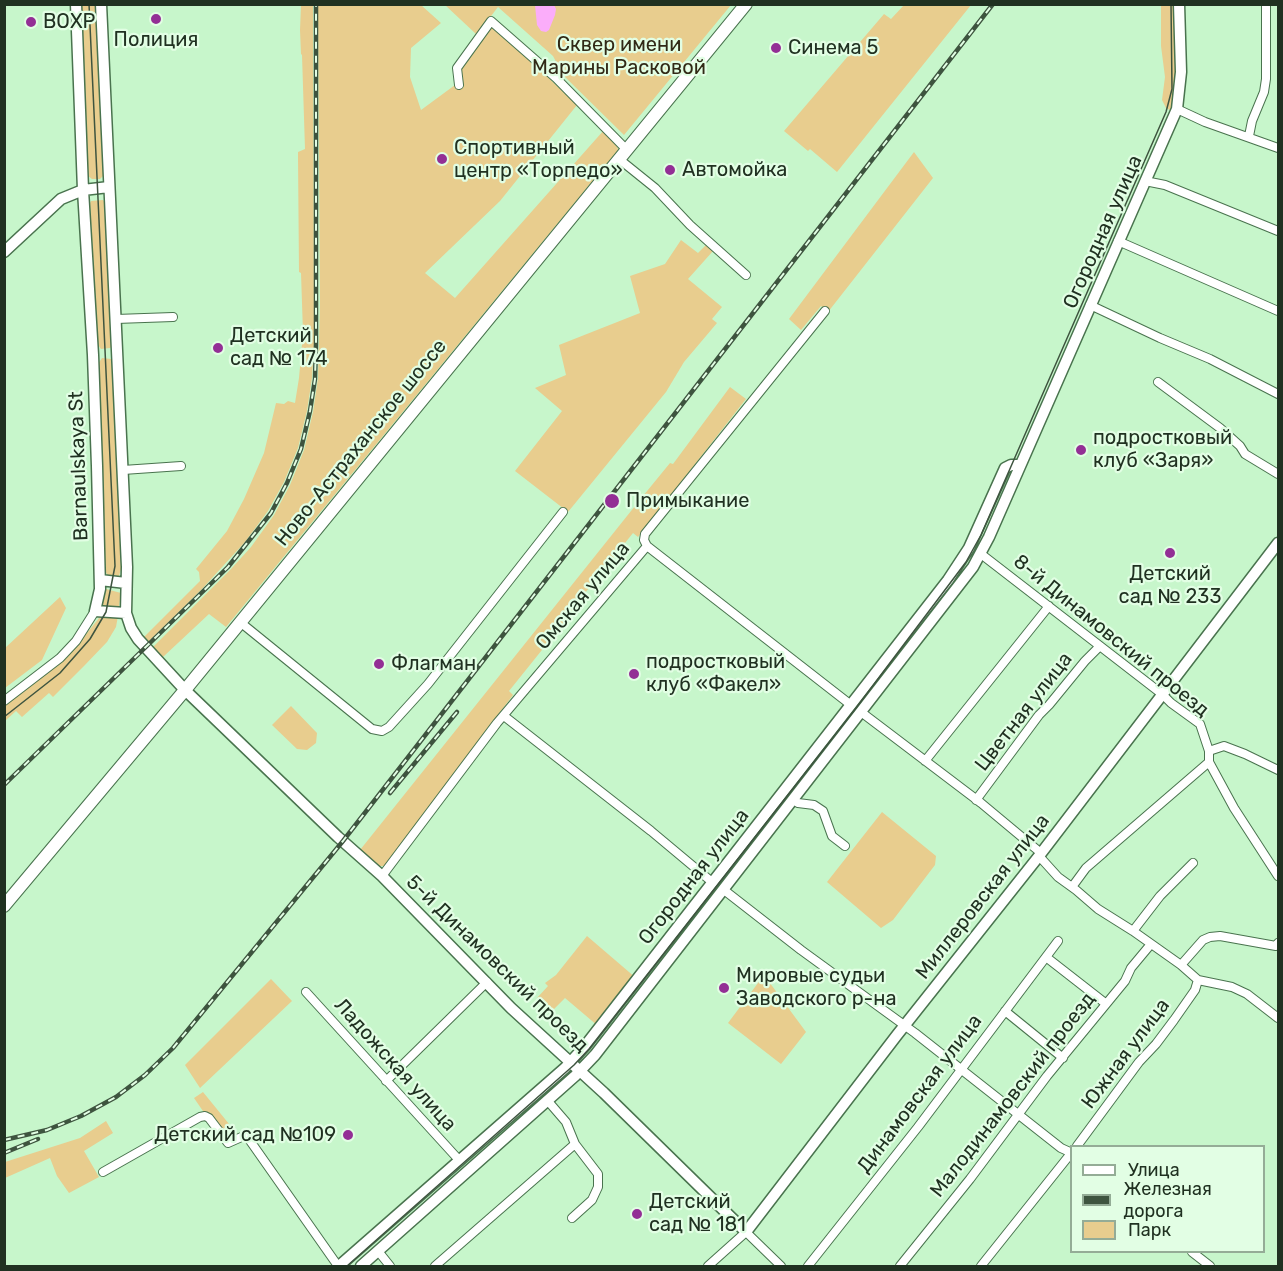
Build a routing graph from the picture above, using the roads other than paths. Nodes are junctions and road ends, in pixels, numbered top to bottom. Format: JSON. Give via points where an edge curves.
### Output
{"nodes":[{"id":1,"x":76,"y":4,"type":"edge"},
{"id":2,"x":101,"y":4,"type":"edge"},
{"id":3,"x":746,"y":4,"type":"edge"},
{"id":4,"x":1179,"y":4,"type":"edge"},
{"id":5,"x":1266,"y":4,"type":"edge"},
{"id":6,"x":459,"y":86,"type":"dead end"},
{"id":7,"x":1177,"y":109,"type":"junction"},
{"id":8,"x":1249,"y":136,"type":"junction"},
{"id":9,"x":1278,"y":148,"type":"edge"},
{"id":10,"x":622,"y":154,"type":"junction"},
{"id":11,"x":1145,"y":181,"type":"junction"},
{"id":12,"x":109,"y":187,"type":"junction"},
{"id":13,"x":84,"y":190,"type":"junction"},
{"id":14,"x":1278,"y":231,"type":"edge"},
{"id":15,"x":1118,"y":241,"type":"junction"},
{"id":16,"x":4,"y":252,"type":"edge"},
{"id":17,"x":746,"y":275,"type":"dead end"},
{"id":18,"x":1090,"y":305,"type":"junction"},
{"id":19,"x":825,"y":311,"type":"dead end"},
{"id":20,"x":1278,"y":311,"type":"edge"},
{"id":21,"x":173,"y":317,"type":"dead end"},
{"id":22,"x":116,"y":320,"type":"junction"},
{"id":23,"x":1158,"y":382,"type":"dead end"},
{"id":24,"x":1278,"y":394,"type":"edge"},
{"id":25,"x":1019,"y":465,"type":"junction"},
{"id":26,"x":180,"y":466,"type":"dead end"},
{"id":27,"x":123,"y":470,"type":"junction"},
{"id":28,"x":1278,"y":474,"type":"edge"},
{"id":29,"x":563,"y":512,"type":"dead end"},
{"id":30,"x":1278,"y":543,"type":"edge"},
{"id":31,"x":647,"y":546,"type":"junction"},
{"id":32,"x":981,"y":554,"type":"junction"},
{"id":33,"x":100,"y":580,"type":"junction"},
{"id":34,"x":126,"y":583,"type":"junction"},
{"id":35,"x":1049,"y":606,"type":"junction"},
{"id":36,"x":95,"y":611,"type":"junction"},
{"id":37,"x":126,"y":612,"type":"junction"},
{"id":38,"x":240,"y":622,"type":"junction"},
{"id":39,"x":1100,"y":646,"type":"junction"},
{"id":40,"x":185,"y":690,"type":"junction"},
{"id":41,"x":1162,"y":694,"type":"junction"},
{"id":42,"x":4,"y":701,"type":"edge"},
{"id":43,"x":851,"y":705,"type":"junction"},
{"id":44,"x":861,"y":712,"type":"junction"},
{"id":45,"x":504,"y":716,"type":"junction"},
{"id":46,"x":1209,"y":751,"type":"junction"},
{"id":47,"x":925,"y":761,"type":"junction"},
{"id":48,"x":1209,"y":762,"type":"junction"},
{"id":49,"x":1278,"y":770,"type":"edge"},
{"id":50,"x":794,"y":800,"type":"junction"},
{"id":51,"x":976,"y":800,"type":"junction"},
{"id":52,"x":844,"y":846,"type":"dead end"},
{"id":53,"x":1040,"y":855,"type":"junction"},
{"id":54,"x":1193,"y":862,"type":"dead end"},
{"id":55,"x":382,"y":876,"type":"junction"},
{"id":56,"x":1278,"y":876,"type":"edge"},
{"id":57,"x":712,"y":882,"type":"junction"},
{"id":58,"x":1072,"y":887,"type":"junction"},
{"id":59,"x":724,"y":890,"type":"junction"},
{"id":60,"x":4,"y":906,"type":"edge"},
{"id":61,"x":1133,"y":931,"type":"junction"},
{"id":62,"x":1058,"y":941,"type":"dead end"},
{"id":63,"x":1151,"y":944,"type":"junction"},
{"id":64,"x":1277,"y":944,"type":"edge"},
{"id":65,"x":1046,"y":957,"type":"junction"},
{"id":66,"x":1181,"y":965,"type":"junction"},
{"id":67,"x":1198,"y":980,"type":"junction"},
{"id":68,"x":487,"y":982,"type":"junction"},
{"id":69,"x":306,"y":992,"type":"dead end"},
{"id":70,"x":1105,"y":1003,"type":"junction"},
{"id":71,"x":1005,"y":1011,"type":"junction"},
{"id":72,"x":1278,"y":1018,"type":"edge"},
{"id":73,"x":905,"y":1026,"type":"junction"},
{"id":74,"x":1063,"y":1058,"type":"junction"},
{"id":75,"x":570,"y":1062,"type":"junction"},
{"id":76,"x":961,"y":1070,"type":"junction"},
{"id":77,"x":580,"y":1071,"type":"junction"},
{"id":78,"x":386,"y":1081,"type":"junction"},
{"id":79,"x":547,"y":1100,"type":"junction"},
{"id":80,"x":1019,"y":1114,"type":"junction"},
{"id":81,"x":576,"y":1144,"type":"junction"},
{"id":82,"x":1078,"y":1145,"type":"edge"},
{"id":83,"x":1070,"y":1152,"type":"edge"},
{"id":84,"x":1070,"y":1154,"type":"edge"},
{"id":85,"x":459,"y":1160,"type":"junction"},
{"id":86,"x":103,"y":1172,"type":"dead end"},
{"id":87,"x":572,"y":1218,"type":"dead end"},
{"id":88,"x":746,"y":1232,"type":"junction"},
{"id":89,"x":378,"y":1251,"type":"junction"},
{"id":90,"x":1194,"y":1253,"type":"edge"},
{"id":91,"x":339,"y":1266,"type":"edge"},
{"id":92,"x":361,"y":1266,"type":"edge"},
{"id":93,"x":390,"y":1266,"type":"edge"},
{"id":94,"x":435,"y":1266,"type":"edge"},
{"id":95,"x":708,"y":1266,"type":"edge"},
{"id":96,"x":781,"y":1266,"type":"edge"},
{"id":97,"x":808,"y":1266,"type":"edge"},
{"id":98,"x":900,"y":1266,"type":"edge"},
{"id":99,"x":981,"y":1266,"type":"edge"},
{"id":100,"x":1210,"y":1266,"type":"edge"}],
"edges":[{"from":1,"to":13,"type":"street","name":"Barnaulskaya St"},
{"from":2,"to":12,"type":"street"},
{"from":3,"to":10,"type":"main road","name":"Ново-Астраханское шоссе"},
{"from":4,"to":7,"type":"street","name":"Огородная улица"},
{"from":5,"to":8,"type":"street","via":[[1266,79]]},
{"from":6,"to":10,"type":"street","via":[[457,68],[491,21],[556,78]]},
{"from":7,"to":8,"type":"street"},
{"from":7,"to":11,"type":"street","name":"Огородная улица"},
{"from":8,"to":9,"type":"street"},
{"from":10,"to":17,"type":"street","via":[[690,225]]},
{"from":10,"to":38,"type":"main road","name":"Ново-Астраханское шоссе"},
{"from":11,"to":14,"type":"street","via":[[1165,185]]},
{"from":11,"to":15,"type":"street","name":"Огородная улица"},
{"from":12,"to":13,"type":"street"},
{"from":12,"to":22,"type":"street"},
{"from":13,"to":16,"type":"street","via":[[57,203]]},
{"from":13,"to":33,"type":"street","name":"Barnaulskaya St"},
{"from":15,"to":18,"type":"street","name":"Огородная улица"},
{"from":15,"to":20,"type":"street"},
{"from":18,"to":24,"type":"street"},
{"from":18,"to":25,"type":"street","name":"Огородная улица"},
{"from":19,"to":31,"type":"street","name":"Омская улица","via":[[645,534]]},
{"from":21,"to":22,"type":"street"},
{"from":22,"to":27,"type":"street"},
{"from":23,"to":28,"type":"street","via":[[1220,428],[1245,454]]},
{"from":25,"to":32,"type":"street","name":"Огородная улица"},
{"from":25,"to":43,"type":"street","name":"Огородная улица","via":[[1005,468],[962,560]]},
{"from":26,"to":27,"type":"street"},
{"from":27,"to":34,"type":"street"},
{"from":29,"to":38,"type":"street","via":[[428,684],[382,731],[372,729]]},
{"from":30,"to":41,"type":"street","name":"Миллеровская улица"},
{"from":31,"to":43,"type":"street"},
{"from":31,"to":45,"type":"street","name":"Омская улица"},
{"from":32,"to":35,"type":"street","name":"8-й Динамовский проезд"},
{"from":32,"to":44,"type":"street","name":"Огородная улица"},
{"from":33,"to":34,"type":"street"},
{"from":33,"to":36,"type":"street","name":"Barnaulskaya St"},
{"from":34,"to":37,"type":"street"},
{"from":35,"to":39,"type":"street","name":"8-й Динамовский проезд"},
{"from":35,"to":47,"type":"street"},
{"from":36,"to":37,"type":"street"},
{"from":36,"to":42,"type":"street","name":"Barnaulskaya St","via":[[60,658]]},
{"from":37,"to":40,"type":"street","via":[[138,639]]},
{"from":38,"to":40,"type":"main road","name":"Ново-Астраханское шоссе"},
{"from":39,"to":41,"type":"street","name":"8-й Динамовский проезд"},
{"from":39,"to":51,"type":"street","name":"Цветная улица","via":[[1039,715]]},
{"from":40,"to":55,"type":"street","name":"5-й Динамовский проезд"},
{"from":40,"to":60,"type":"main road","name":"Ново-Астраханское шоссе"},
{"from":41,"to":46,"type":"street","name":"8-й Динамовский проезд","via":[[1200,724]]},
{"from":41,"to":53,"type":"street","name":"Миллеровская улица"},
{"from":43,"to":57,"type":"street","name":"Огородная улица"},
{"from":44,"to":47,"type":"street"},
{"from":44,"to":50,"type":"street","name":"Огородная улица"},
{"from":45,"to":55,"type":"street","name":"Омская улица"},
{"from":45,"to":57,"type":"street"},
{"from":46,"to":48,"type":"street","name":"8-й Динамовский проезд"},
{"from":46,"to":49,"type":"street","via":[[1224,746]]},
{"from":47,"to":51,"type":"street"},
{"from":48,"to":56,"type":"street","name":"8-й Динамовский проезд"},
{"from":48,"to":58,"type":"street","via":[[1086,868]]},
{"from":50,"to":52,"type":"street","via":[[823,811],[832,836]]},
{"from":50,"to":59,"type":"street","name":"Огородная улица"},
{"from":51,"to":53,"type":"street"},
{"from":53,"to":58,"type":"street","via":[[1058,878]]},
{"from":53,"to":73,"type":"street","name":"Миллеровская улица"},
{"from":54,"to":61,"type":"street"},
{"from":55,"to":68,"type":"street","name":"5-й Динамовский проезд"},
{"from":57,"to":75,"type":"street","name":"Огородная улица"},
{"from":58,"to":61,"type":"street"},
{"from":59,"to":73,"type":"street"},
{"from":59,"to":77,"type":"street","name":"Огородная улица"},
{"from":61,"to":63,"type":"street"},
{"from":62,"to":65,"type":"street","name":"Динамовская улица"},
{"from":63,"to":66,"type":"street"},
{"from":63,"to":70,"type":"street","name":"Малодинамовский проезд"},
{"from":64,"to":66,"type":"street","via":[[1210,937]]},
{"from":65,"to":70,"type":"street"},
{"from":65,"to":71,"type":"street","name":"Динамовская улица"},
{"from":66,"to":67,"type":"street"},
{"from":67,"to":72,"type":"street","via":[[1247,993]]},
{"from":67,"to":82,"type":"street","name":"Южная улица","via":[[1174,1020]]},
{"from":68,"to":75,"type":"street","name":"5-й Динамовский проезд"},
{"from":68,"to":78,"type":"street"},
{"from":69,"to":78,"type":"street","name":"Ладожская улица"},
{"from":70,"to":74,"type":"street","name":"Малодинамовский проезд"},
{"from":71,"to":74,"type":"street"},
{"from":71,"to":76,"type":"street","name":"Динамовская улица"},
{"from":73,"to":76,"type":"street"},
{"from":73,"to":88,"type":"street","name":"Миллеровская улица"},
{"from":74,"to":80,"type":"street","name":"Малодинамовский проезд"},
{"from":75,"to":77,"type":"street","name":"5-й Динамовский проезд"},
{"from":75,"to":85,"type":"street","name":"Огородная улица"},
{"from":76,"to":80,"type":"street"},
{"from":76,"to":97,"type":"street","name":"Динамовская улица"},
{"from":77,"to":79,"type":"street","name":"Огородная улица"},
{"from":77,"to":88,"type":"street","name":"5-й Динамовский проезд"},
{"from":78,"to":85,"type":"street","name":"Ладожская улица"},
{"from":79,"to":81,"type":"street","via":[[566,1122]]},
{"from":79,"to":89,"type":"street","name":"Огородная улица"},
{"from":80,"to":83,"type":"street"},
{"from":80,"to":98,"type":"street","name":"Малодинамовский проезд"},
{"from":81,"to":87,"type":"street","via":[[598,1174],[598,1187],[592,1200]]},
{"from":81,"to":94,"type":"street"},
{"from":84,"to":99,"type":"street"},
{"from":85,"to":91,"type":"street","name":"Огородная улица"},
{"from":86,"to":91,"type":"street","via":[[205,1116],[228,1143],[246,1135]]},
{"from":88,"to":95,"type":"street","name":"Миллеровская улица"},
{"from":88,"to":96,"type":"street","name":"5-й Динамовский проезд"},
{"from":89,"to":92,"type":"street","name":"Огородная улица"},
{"from":89,"to":93,"type":"street"},
{"from":90,"to":100,"type":"street"}]}
